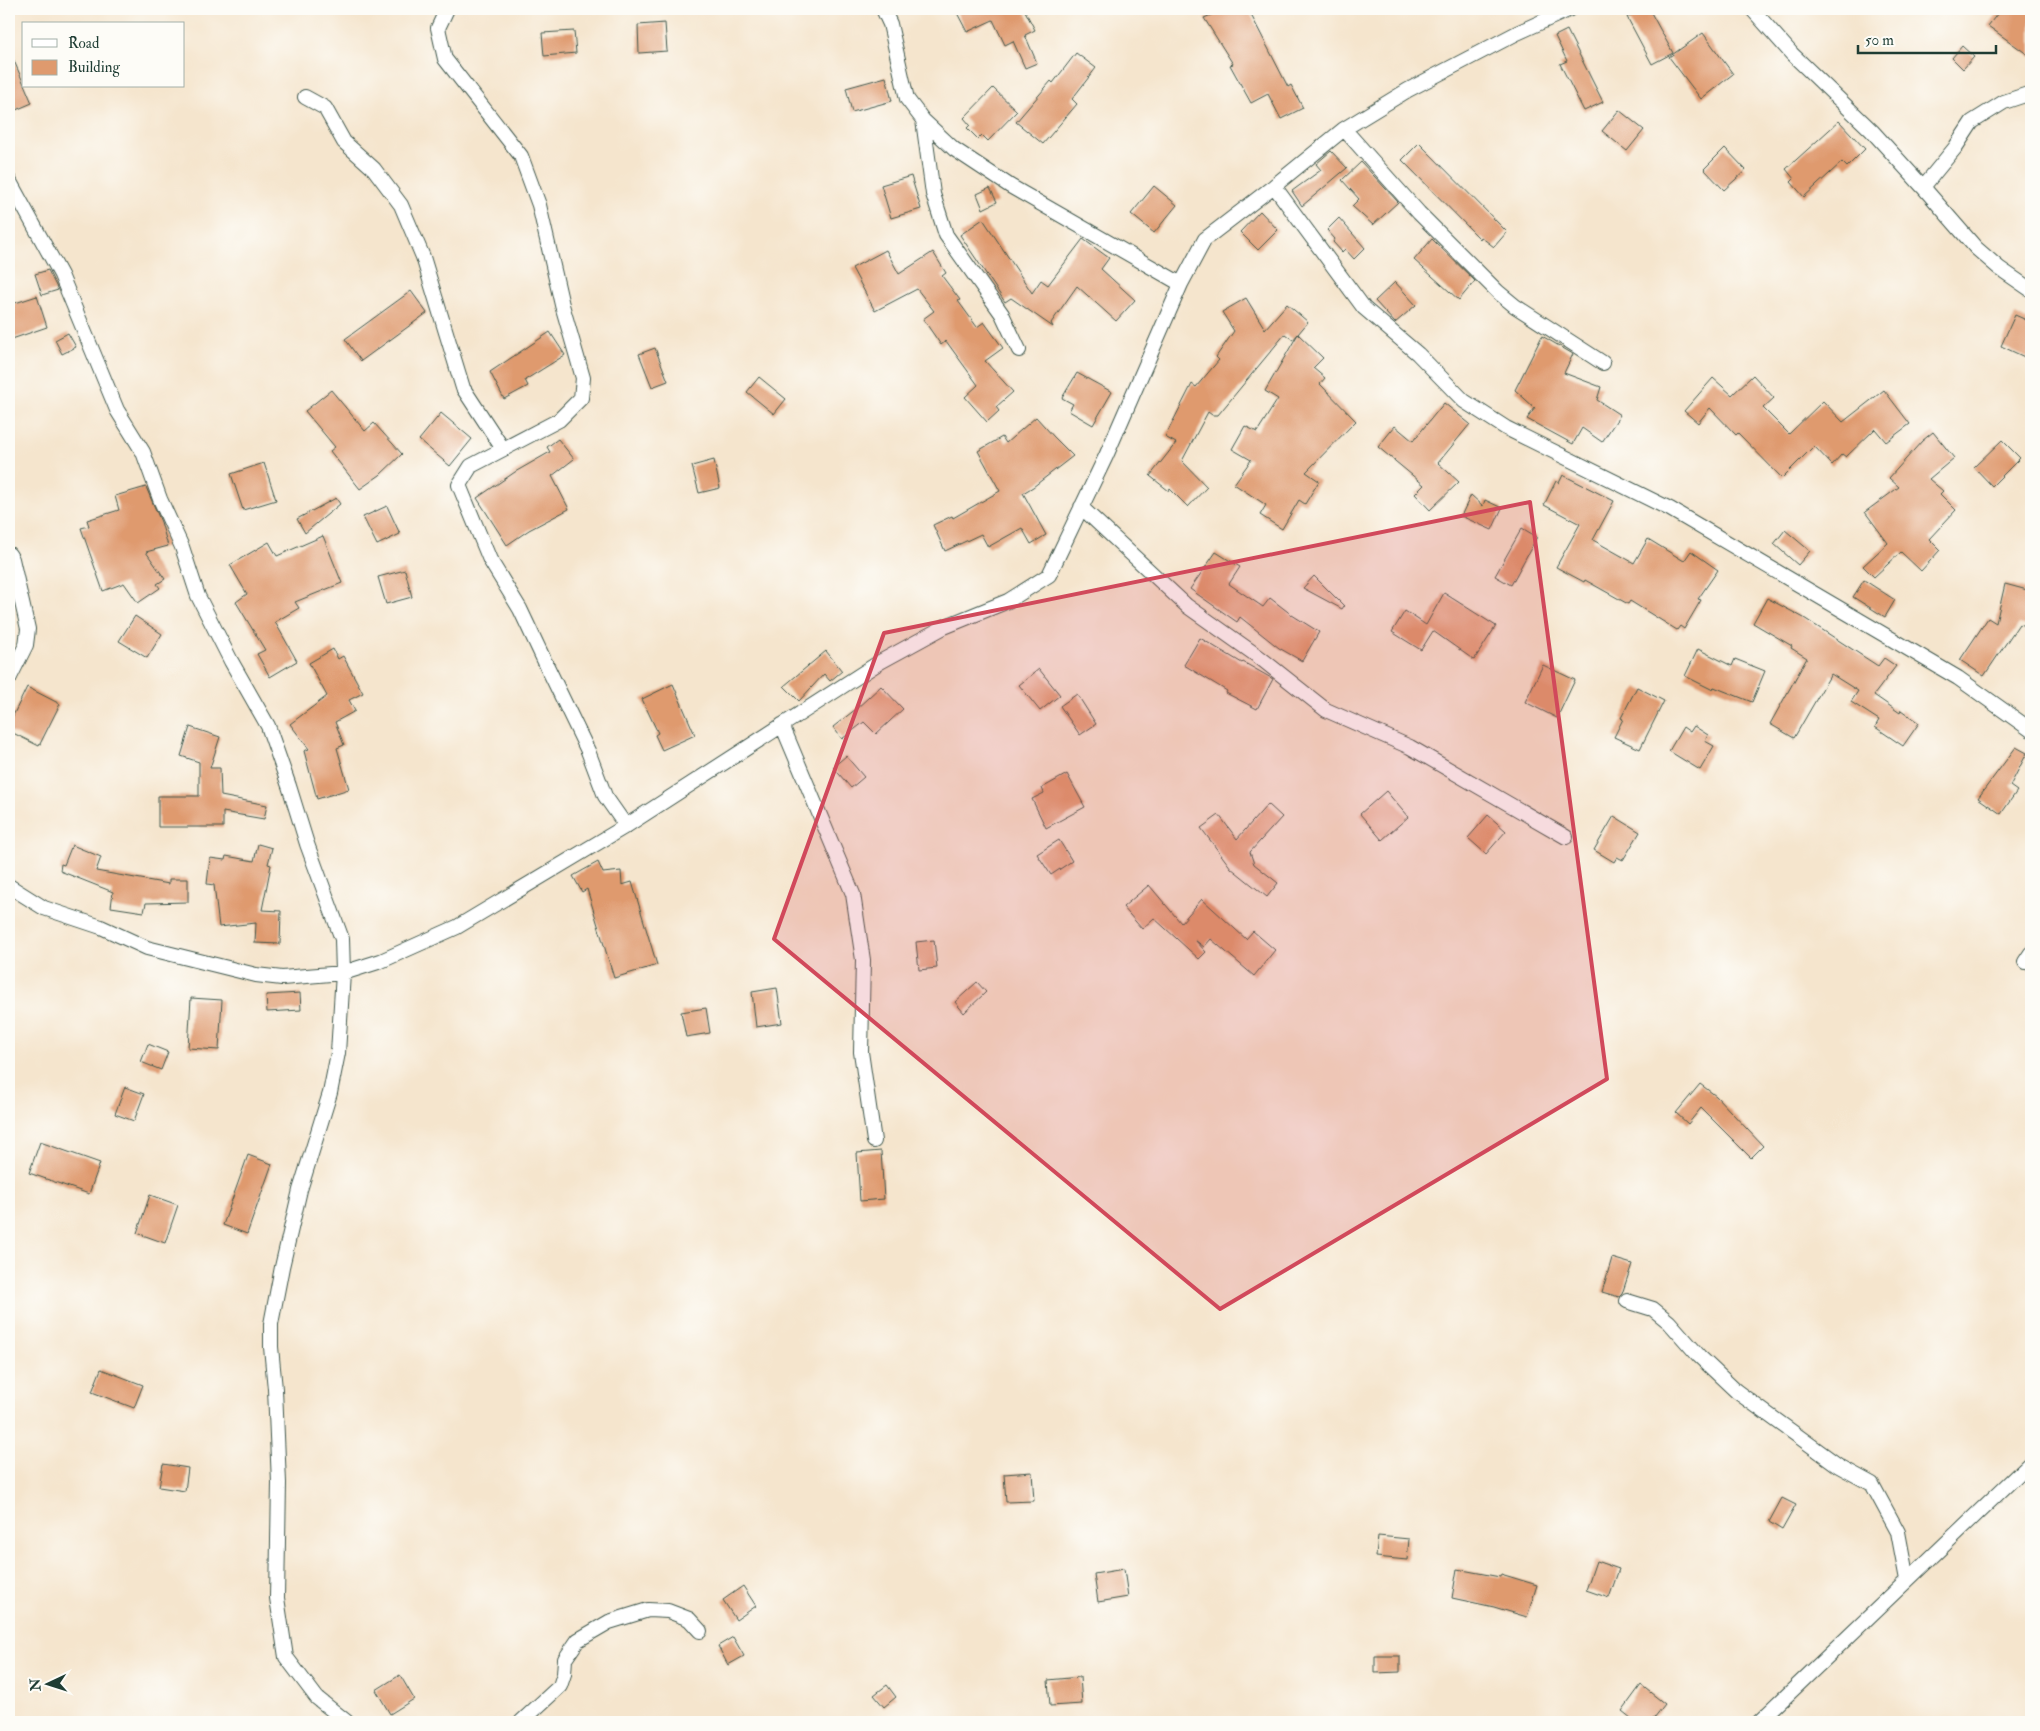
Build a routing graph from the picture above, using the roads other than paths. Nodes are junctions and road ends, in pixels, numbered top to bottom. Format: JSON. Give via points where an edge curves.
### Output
{"nodes":[{"id":1,"x":447,"y":9,"type":"edge"},
{"id":2,"x":883,"y":9,"type":"edge"},
{"id":3,"x":1570,"y":9,"type":"edge"},
{"id":4,"x":1752,"y":9,"type":"edge"},
{"id":5,"x":2031,"y":93,"type":"edge"},
{"id":6,"x":305,"y":97,"type":"dead end"},
{"id":7,"x":923,"y":120,"type":"junction"},
{"id":8,"x":1344,"y":129,"type":"junction"},
{"id":9,"x":9,"y":180,"type":"edge"},
{"id":10,"x":1274,"y":186,"type":"junction"},
{"id":11,"x":1924,"y":186,"type":"junction"},
{"id":12,"x":1181,"y":284,"type":"junction"},
{"id":13,"x":2031,"y":290,"type":"edge"},
{"id":14,"x":1019,"y":350,"type":"dead end"},
{"id":15,"x":1603,"y":363,"type":"dead end"},
{"id":16,"x":503,"y":448,"type":"junction"},
{"id":17,"x":1081,"y":507,"type":"junction"},
{"id":18,"x":9,"y":554,"type":"edge"},
{"id":19,"x":9,"y":679,"type":"edge"},
{"id":20,"x":782,"y":725,"type":"junction"},
{"id":21,"x":2031,"y":730,"type":"edge"},
{"id":22,"x":626,"y":826,"type":"junction"},
{"id":23,"x":1566,"y":837,"type":"dead end"},
{"id":24,"x":9,"y":886,"type":"edge"},
{"id":25,"x":343,"y":973,"type":"junction"},
{"id":26,"x":874,"y":1141,"type":"dead end"},
{"id":27,"x":1627,"y":1301,"type":"dead end"},
{"id":28,"x":2031,"y":1462,"type":"edge"},
{"id":29,"x":1907,"y":1580,"type":"junction"},
{"id":30,"x":700,"y":1631,"type":"dead end"},
{"id":31,"x":347,"y":1722,"type":"edge"},
{"id":32,"x":521,"y":1722,"type":"edge"},
{"id":33,"x":1759,"y":1722,"type":"edge"}],
"edges":[{"from":1,"to":16,"type":"street","via":[[438,28],[445,59],[521,156],[539,206],[583,378],[581,398],[559,420]]},
{"from":2,"to":7,"type":"street","via":[[890,24],[907,99]]},
{"from":3,"to":8,"type":"street","via":[[1408,90]]},
{"from":4,"to":11,"type":"street","via":[[1792,54]]},
{"from":5,"to":11,"type":"street","via":[[2004,102],[1972,122]]},
{"from":6,"to":16,"type":"street","via":[[325,108],[344,142],[374,169],[401,205],[423,257],[463,388]]},
{"from":7,"to":12,"type":"street","via":[[954,149],[1010,186]]},
{"from":7,"to":14,"type":"street","via":[[933,194],[946,235],[1002,314]]},
{"from":8,"to":10,"type":"street"},
{"from":8,"to":15,"type":"street","via":[[1498,292]]},
{"from":9,"to":25,"type":"street","via":[[61,275],[117,410],[143,452],[182,547],[198,596],[268,726],[342,939]]},
{"from":10,"to":12,"type":"street","via":[[1205,239]]},
{"from":10,"to":21,"type":"street","via":[[1364,308],[1418,354],[1464,402],[1506,428],[1670,508],[1958,678]]},
{"from":11,"to":13,"type":"street","via":[[1976,248]]},
{"from":12,"to":17,"type":"street"},
{"from":16,"to":22,"type":"street","via":[[471,466],[459,485],[490,560],[520,610],[588,752],[605,796]]},
{"from":17,"to":20,"type":"street","via":[[1049,575],[1008,601],[944,627],[880,662]]},
{"from":17,"to":23,"type":"street","via":[[1187,606],[1326,710],[1410,747]]},
{"from":18,"to":19,"type":"street","via":[[28,629],[26,645]]},
{"from":20,"to":22,"type":"street"},
{"from":20,"to":26,"type":"street","via":[[853,894],[863,960],[861,1052]]},
{"from":22,"to":25,"type":"street","via":[[456,927],[381,961]]},
{"from":24,"to":25,"type":"street","via":[[44,908],[101,926],[147,948],[256,975],[282,978]]},
{"from":25,"to":31,"type":"street","via":[[338,1054],[330,1092],[300,1190],[271,1324],[280,1483],[277,1598],[286,1657],[317,1698]]},
{"from":27,"to":29,"type":"street","via":[[1653,1309],[1736,1391],[1839,1466],[1872,1484],[1898,1532]]},
{"from":28,"to":29,"type":"street"},
{"from":29,"to":33,"type":"street"},
{"from":30,"to":32,"type":"street","via":[[689,1619],[668,1611],[648,1610],[609,1622],[578,1640],[565,1659],[560,1686]]}]}
